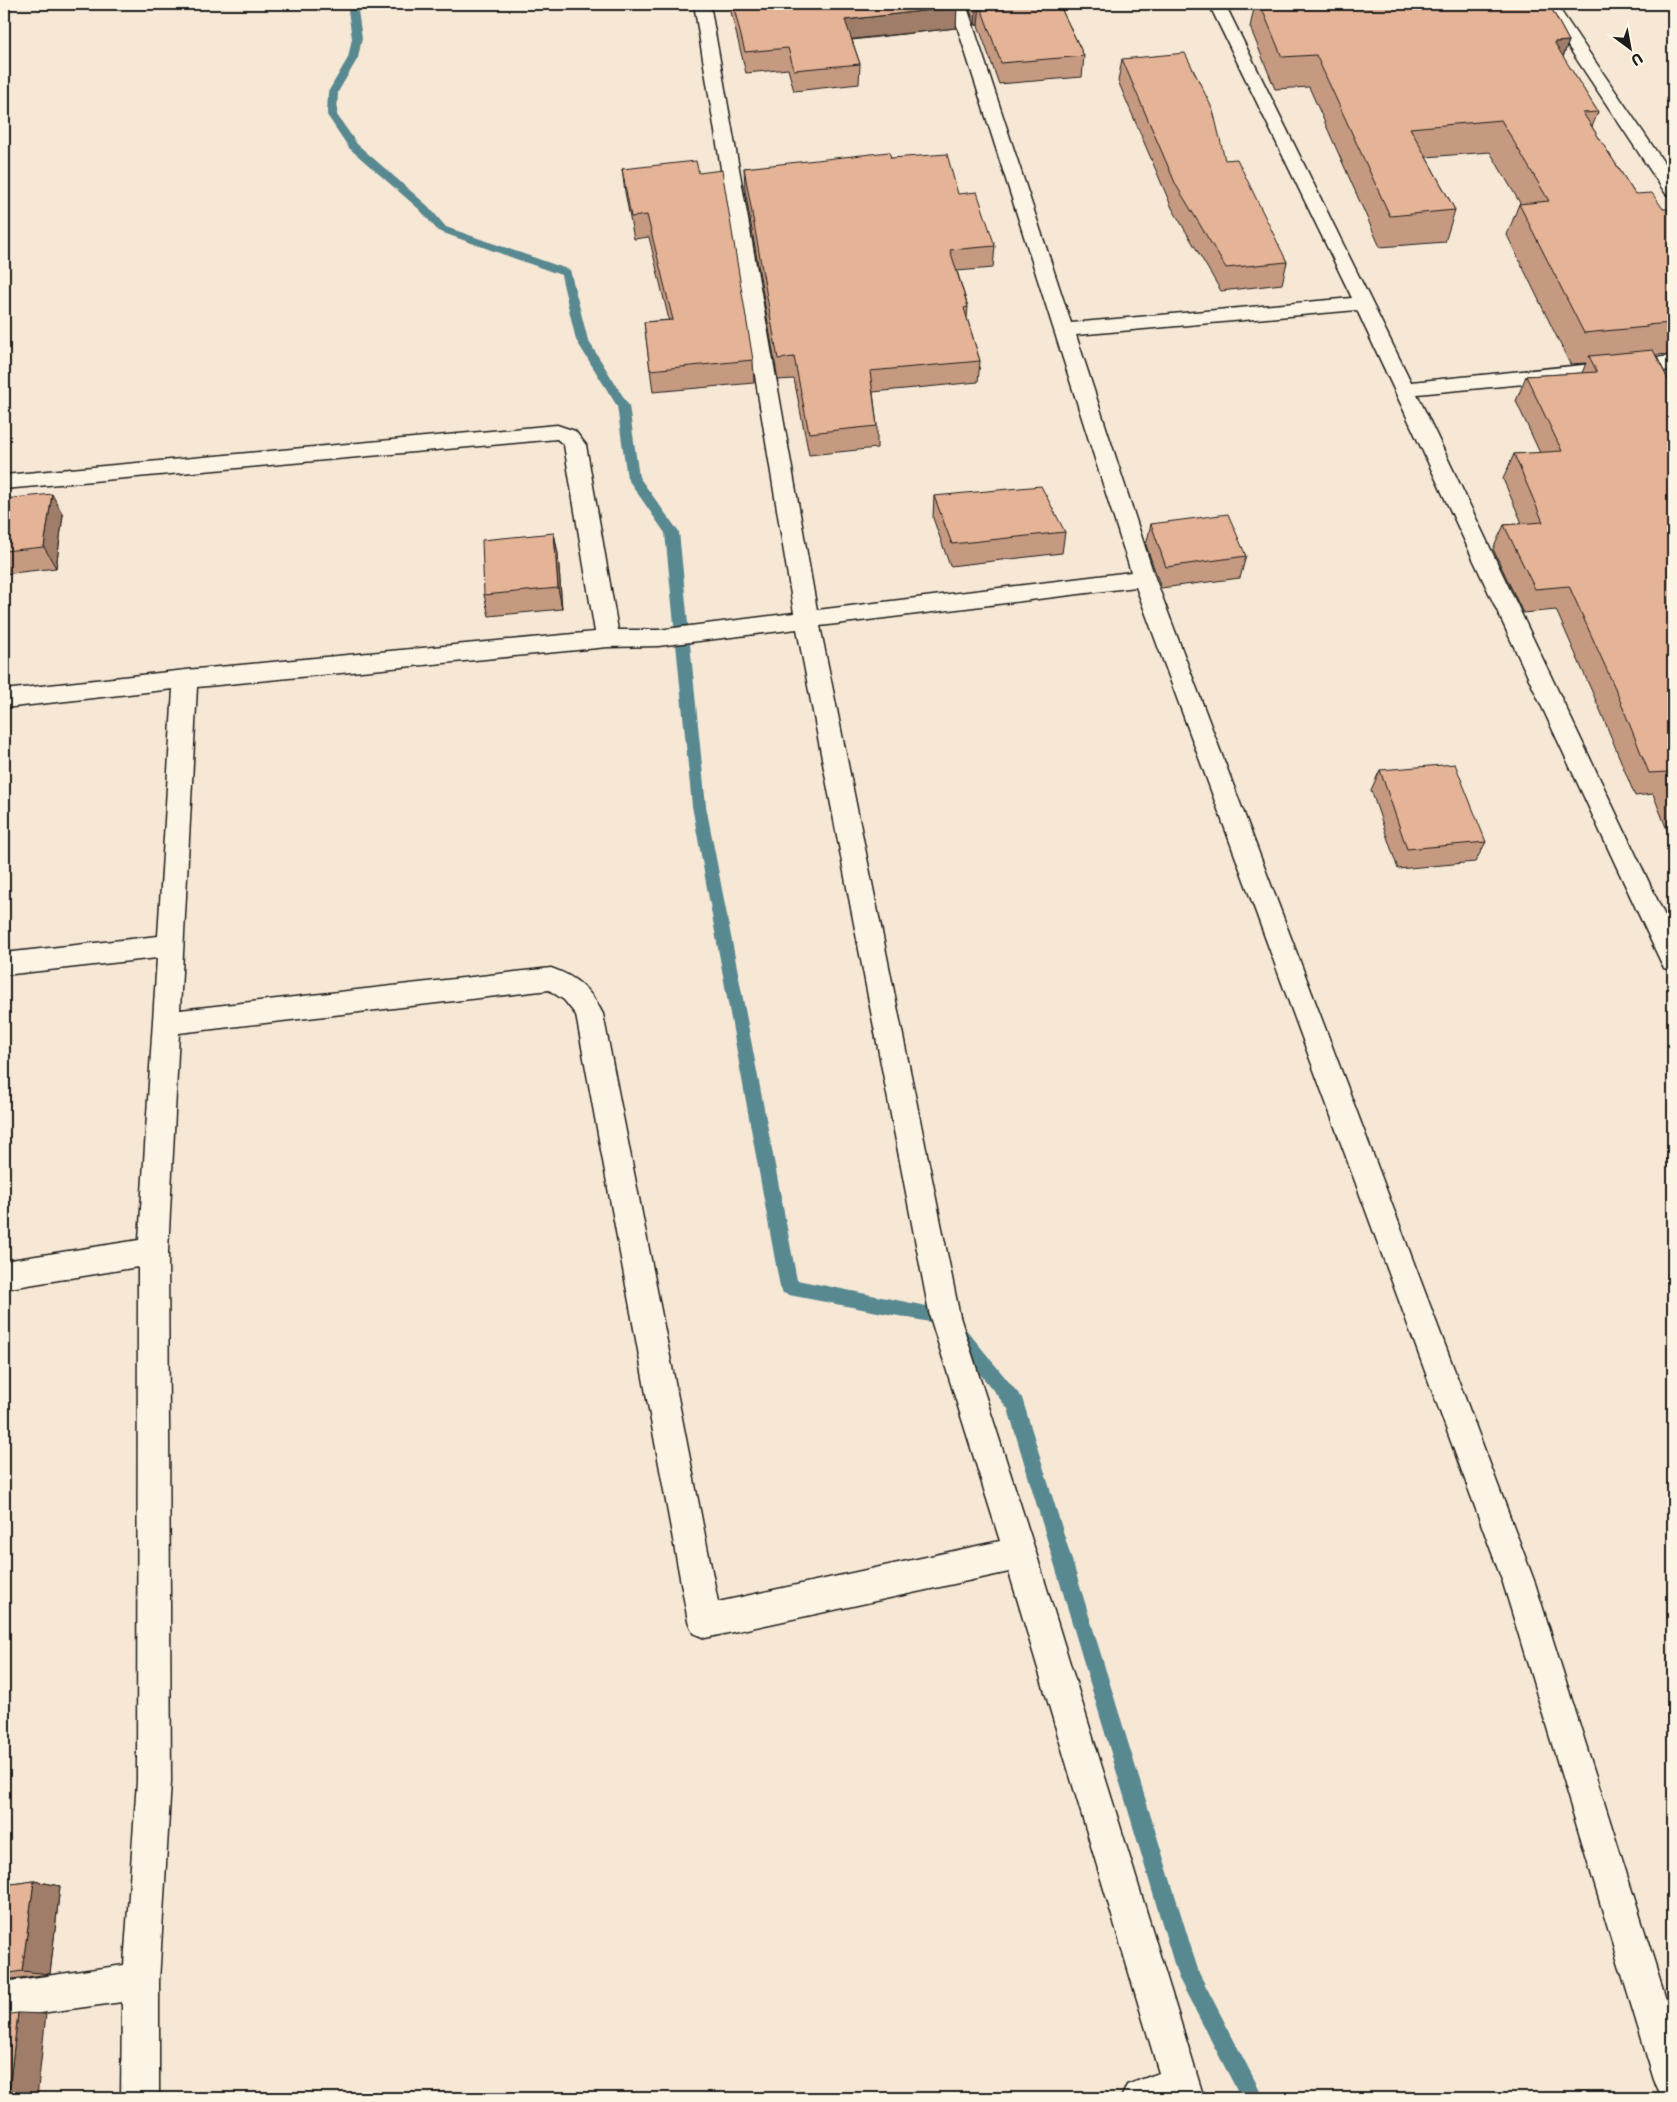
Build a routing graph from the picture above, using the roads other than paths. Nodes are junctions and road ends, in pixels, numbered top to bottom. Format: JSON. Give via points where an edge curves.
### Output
{"nodes":[{"id":1,"x":702,"y":4,"type":"edge"},
{"id":2,"x":958,"y":4,"type":"edge"},
{"id":3,"x":1217,"y":4,"type":"edge"},
{"id":4,"x":1548,"y":4,"type":"edge"},
{"id":5,"x":1673,"y":190,"type":"edge"},
{"id":6,"x":1364,"y":303,"type":"junction"},
{"id":7,"x":1064,"y":330,"type":"junction"},
{"id":8,"x":1673,"y":363,"type":"edge"},
{"id":9,"x":1404,"y":389,"type":"junction"},
{"id":10,"x":4,"y":482,"type":"edge"},
{"id":11,"x":1144,"y":578,"type":"junction"},
{"id":12,"x":807,"y":620,"type":"junction"},
{"id":13,"x":608,"y":639,"type":"junction"},
{"id":14,"x":186,"y":679,"type":"junction"},
{"id":15,"x":4,"y":699,"type":"edge"},
{"id":16,"x":171,"y":946,"type":"junction"},
{"id":17,"x":1673,"y":960,"type":"edge"},
{"id":18,"x":4,"y":964,"type":"edge"},
{"id":19,"x":166,"y":1023,"type":"junction"},
{"id":20,"x":153,"y":1250,"type":"junction"},
{"id":21,"x":4,"y":1275,"type":"edge"},
{"id":22,"x":1020,"y":1553,"type":"junction"},
{"id":23,"x":141,"y":1981,"type":"junction"},
{"id":24,"x":4,"y":2000,"type":"edge"},
{"id":25,"x":1673,"y":2080,"type":"edge"},
{"id":26,"x":1183,"y":2092,"type":"edge"},
{"id":27,"x":140,"y":2098,"type":"edge"},
{"id":28,"x":1140,"y":2098,"type":"edge"}],
"edges":[{"from":1,"to":12,"type":"street"},
{"from":2,"to":7,"type":"street"},
{"from":3,"to":6,"type":"street"},
{"from":4,"to":5,"type":"street"},
{"from":6,"to":7,"type":"street"},
{"from":6,"to":9,"type":"street"},
{"from":7,"to":11,"type":"street"},
{"from":8,"to":9,"type":"street"},
{"from":9,"to":17,"type":"street"},
{"from":10,"to":13,"type":"street","via":[[564,433],[575,445]]},
{"from":11,"to":12,"type":"street"},
{"from":11,"to":25,"type":"street","via":[[1519,1583]]},
{"from":12,"to":13,"type":"street","via":[[658,638]]},
{"from":12,"to":22,"type":"street","via":[[945,1317]]},
{"from":13,"to":14,"type":"street"},
{"from":14,"to":15,"type":"street"},
{"from":14,"to":16,"type":"street"},
{"from":16,"to":18,"type":"street"},
{"from":16,"to":19,"type":"street"},
{"from":19,"to":20,"type":"street"},
{"from":19,"to":22,"type":"street","via":[[551,979],[564,984],[589,1014],[705,1621]]},
{"from":20,"to":21,"type":"street"},
{"from":20,"to":23,"type":"street","via":[[154,1781]]},
{"from":22,"to":26,"type":"street"},
{"from":23,"to":24,"type":"street"},
{"from":23,"to":27,"type":"street"},
{"from":26,"to":28,"type":"street"}]}
